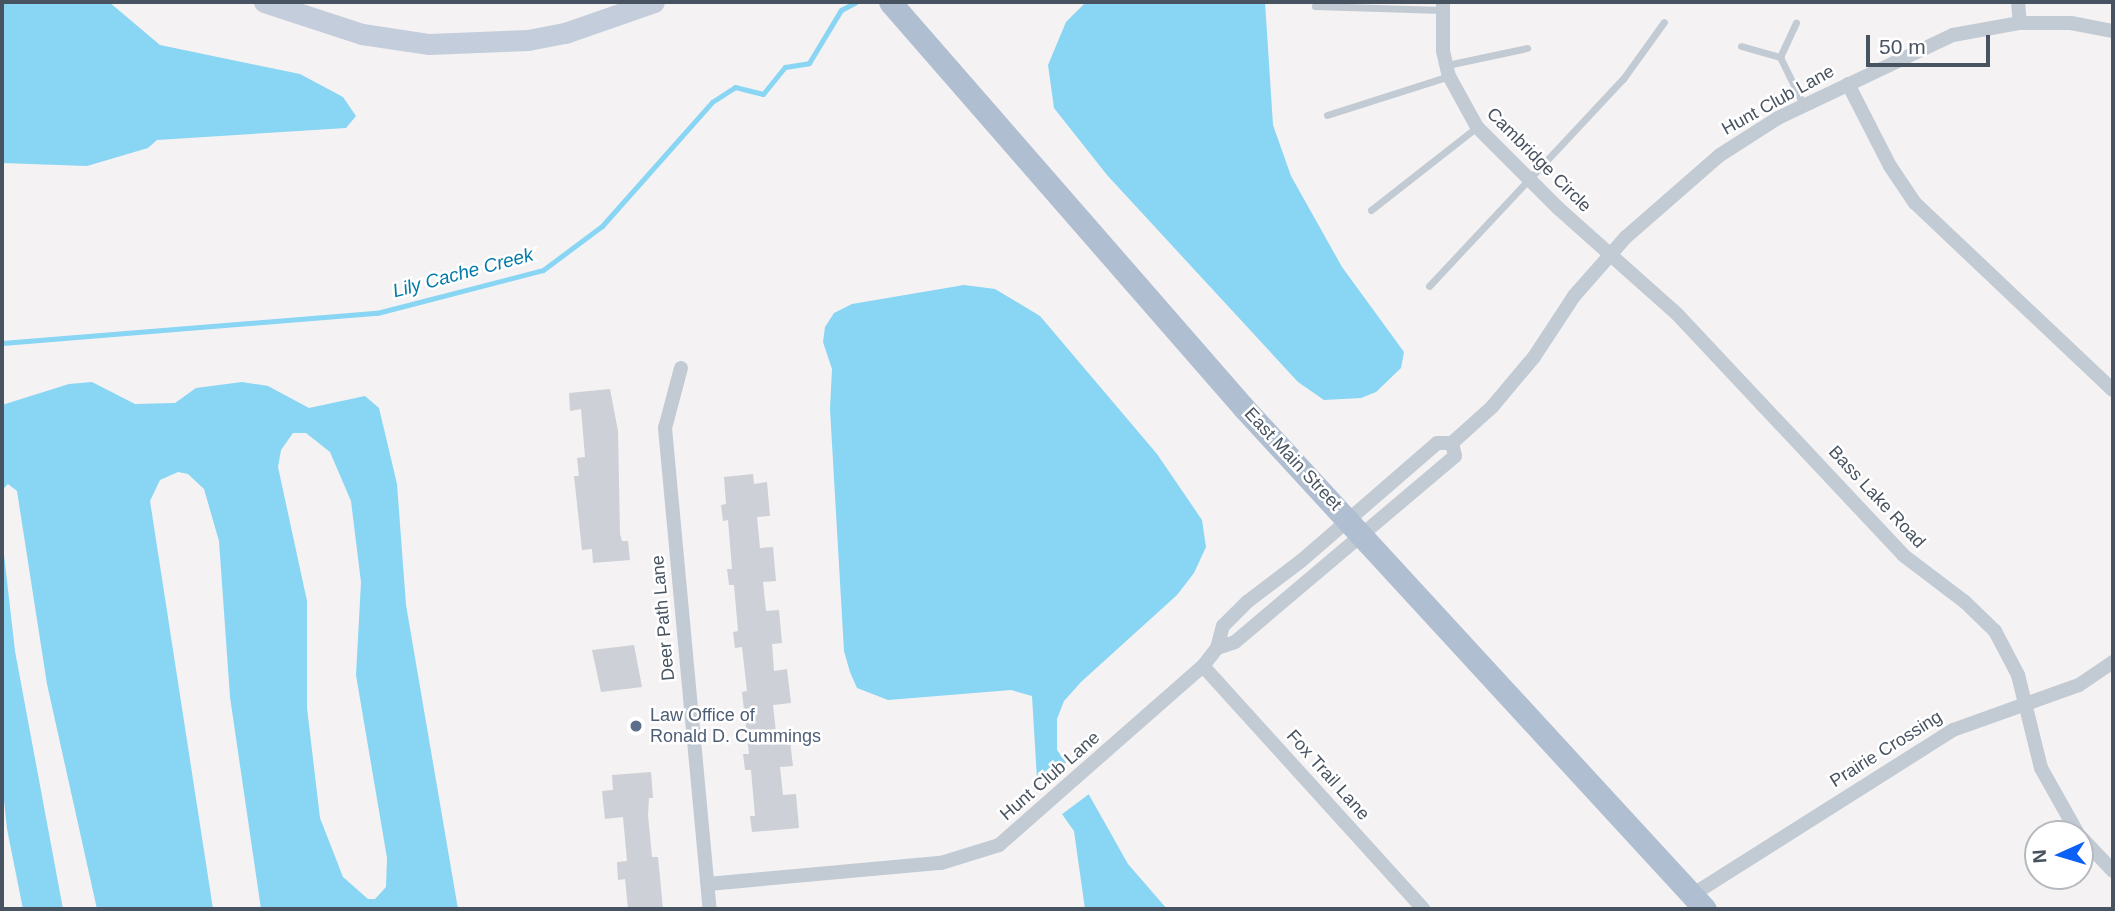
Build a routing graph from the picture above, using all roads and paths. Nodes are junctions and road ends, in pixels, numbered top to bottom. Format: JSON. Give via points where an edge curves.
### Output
{"nodes":[{"id":1,"x":264,"y":2,"type":"edge"},
{"id":2,"x":654,"y":2,"type":"edge"},
{"id":3,"x":2018,"y":2,"type":"edge"},
{"id":4,"x":1315,"y":6,"type":"dead end"},
{"id":5,"x":1442,"y":6,"type":"edge"},
{"id":6,"x":900,"y":13,"type":"edge"},
{"id":7,"x":1664,"y":22,"type":"dead end"},
{"id":8,"x":1796,"y":22,"type":"dead end"},
{"id":9,"x":2020,"y":23,"type":"junction"},
{"id":10,"x":2113,"y":31,"type":"edge"},
{"id":11,"x":1741,"y":46,"type":"dead end"},
{"id":12,"x":1527,"y":48,"type":"dead end"},
{"id":13,"x":1780,"y":57,"type":"junction"},
{"id":14,"x":1447,"y":70,"type":"junction"},
{"id":15,"x":1848,"y":84,"type":"junction"},
{"id":16,"x":1804,"y":106,"type":"junction"},
{"id":17,"x":1327,"y":115,"type":"dead end"},
{"id":18,"x":1477,"y":127,"type":"junction"},
{"id":19,"x":1527,"y":177,"type":"junction"},
{"id":20,"x":1371,"y":210,"type":"dead end"},
{"id":21,"x":1610,"y":255,"type":"junction"},
{"id":22,"x":1429,"y":286,"type":"dead end"},
{"id":23,"x":681,"y":368,"type":"dead end"},
{"id":24,"x":2113,"y":390,"type":"edge"},
{"id":25,"x":1452,"y":443,"type":"junction"},
{"id":26,"x":1356,"y":527,"type":"junction"},
{"id":27,"x":1217,"y":648,"type":"junction"},
{"id":28,"x":2113,"y":663,"type":"edge"},
{"id":29,"x":1203,"y":666,"type":"junction"},
{"id":30,"x":2024,"y":703,"type":"junction"},
{"id":31,"x":2070,"y":820,"type":"edge"},
{"id":32,"x":2094,"y":851,"type":"edge"},
{"id":33,"x":2113,"y":871,"type":"edge"},
{"id":34,"x":708,"y":884,"type":"junction"},
{"id":35,"x":1699,"y":902,"type":"edge"},
{"id":36,"x":710,"y":909,"type":"edge"},
{"id":37,"x":1423,"y":909,"type":"edge"}],
"edges":[{"from":1,"to":2,"type":"street","via":[[351,31],[429,44],[528,40],[565,33]]},
{"from":3,"to":9,"type":"street"},
{"from":4,"to":5,"type":"lane"},
{"from":5,"to":14,"type":"street","name":"Cambridge Circle"},
{"from":6,"to":26,"type":"main road","name":"East Main Street","via":[[1214,373]]},
{"from":7,"to":19,"type":"lane","via":[[1623,79]]},
{"from":8,"to":13,"type":"lane"},
{"from":9,"to":10,"type":"street","name":"Hunt Club Lane","via":[[2071,23]]},
{"from":9,"to":15,"type":"street","name":"Hunt Club Lane","via":[[1940,39]]},
{"from":11,"to":13,"type":"lane"},
{"from":12,"to":14,"type":"lane"},
{"from":13,"to":16,"type":"lane"},
{"from":14,"to":17,"type":"lane"},
{"from":14,"to":18,"type":"street","name":"Cambridge Circle"},
{"from":15,"to":16,"type":"street","name":"Hunt Club Lane"},
{"from":15,"to":24,"type":"street","via":[[1889,166],[1915,203]]},
{"from":16,"to":21,"type":"street","name":"Hunt Club Lane","via":[[1699,170]]},
{"from":18,"to":19,"type":"street","name":"Cambridge Circle"},
{"from":18,"to":20,"type":"lane"},
{"from":19,"to":21,"type":"street","name":"Cambridge Circle"},
{"from":19,"to":22,"type":"lane"},
{"from":21,"to":25,"type":"street","name":"Hunt Club Lane","via":[[1574,296],[1513,383]]},
{"from":21,"to":30,"type":"street","name":"Bass Lake Road","via":[[1730,368],[1903,555],[1983,617],[2007,648]]},
{"from":23,"to":34,"type":"street","name":"Deer Path Lane","via":[[665,428]]},
{"from":25,"to":26,"type":"street","name":"Hunt Club Lane","via":[[1437,443]]},
{"from":25,"to":26,"type":"street","name":"Hunt Club Lane","via":[[1455,456]]},
{"from":26,"to":27,"type":"street","name":"Hunt Club Lane","via":[[1234,642]]},
{"from":26,"to":27,"type":"street","name":"Hunt Club Lane","via":[[1231,618],[1223,626]]},
{"from":26,"to":35,"type":"main road","name":"East Main Street"},
{"from":27,"to":29,"type":"street","name":"Hunt Club Lane"},
{"from":28,"to":30,"type":"street","name":"Prairie Crossing","via":[[2079,685]]},
{"from":29,"to":34,"type":"street","name":"Hunt Club Lane","via":[[999,845],[959,860]]},
{"from":29,"to":37,"type":"street","name":"Fox Trail Lane"},
{"from":30,"to":31,"type":"street","name":"Bass Lake Road","via":[[2041,768]]},
{"from":30,"to":35,"type":"street","name":"Prairie Crossing","via":[[1953,730]]},
{"from":32,"to":33,"type":"street","name":"Bass Lake Road"},
{"from":34,"to":36,"type":"street","name":"Deer Path Lane"}]}
